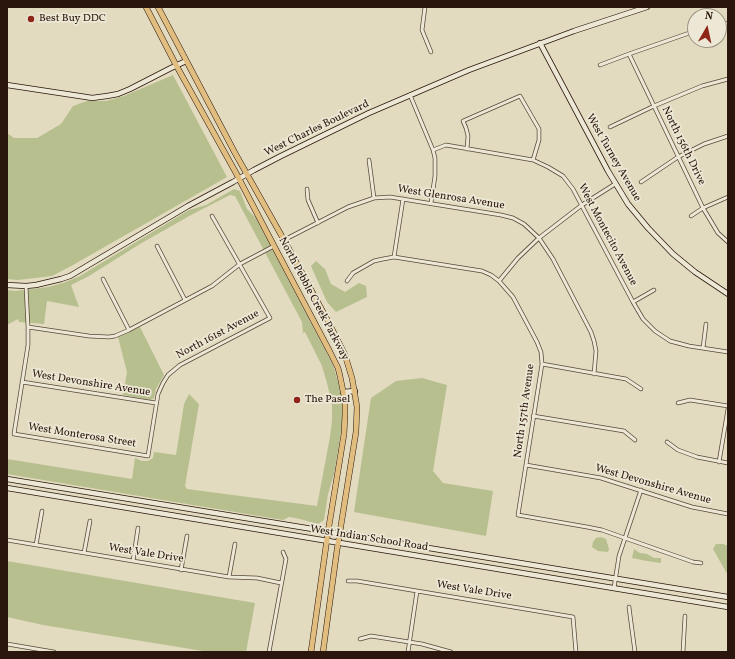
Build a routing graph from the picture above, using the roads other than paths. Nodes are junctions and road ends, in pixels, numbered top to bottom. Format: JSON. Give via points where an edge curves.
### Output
{"nodes":[{"id":1,"x":146,"y":7,"type":"edge"},
{"id":2,"x":158,"y":7,"type":"edge"},
{"id":3,"x":425,"y":7,"type":"edge"},
{"id":4,"x":647,"y":7,"type":"edge"},
{"id":5,"x":687,"y":34,"type":"edge"},
{"id":6,"x":540,"y":43,"type":"junction"},
{"id":7,"x":431,"y":52,"type":"dead end"},
{"id":8,"x":629,"y":54,"type":"junction"},
{"id":9,"x":186,"y":61,"type":"junction"},
{"id":10,"x":600,"y":65,"type":"dead end"},
{"id":11,"x":176,"y":66,"type":"junction"},
{"id":12,"x":728,"y":79,"type":"edge"},
{"id":13,"x":7,"y":85,"type":"edge"},
{"id":14,"x":410,"y":95,"type":"junction"},
{"id":15,"x":654,"y":106,"type":"junction"},
{"id":16,"x":610,"y":127,"type":"dead end"},
{"id":17,"x":728,"y":136,"type":"edge"},
{"id":18,"x":467,"y":149,"type":"junction"},
{"id":19,"x":433,"y":150,"type":"junction"},
{"id":20,"x":678,"y":157,"type":"junction"},
{"id":21,"x":369,"y":160,"type":"dead end"},
{"id":22,"x":533,"y":160,"type":"junction"},
{"id":23,"x":247,"y":174,"type":"junction"},
{"id":24,"x":239,"y":179,"type":"junction"},
{"id":25,"x":642,"y":182,"type":"dead end"},
{"id":26,"x":615,"y":184,"type":"junction"},
{"id":27,"x":307,"y":189,"type":"dead end"},
{"id":28,"x":728,"y":197,"type":"edge"},
{"id":29,"x":374,"y":198,"type":"junction"},
{"id":30,"x":404,"y":199,"type":"junction"},
{"id":31,"x":431,"y":203,"type":"junction"},
{"id":32,"x":582,"y":205,"type":"junction"},
{"id":33,"x":703,"y":208,"type":"junction"},
{"id":34,"x":212,"y":216,"type":"dead end"},
{"id":35,"x":691,"y":216,"type":"dead end"},
{"id":36,"x":318,"y":223,"type":"junction"},
{"id":37,"x":539,"y":238,"type":"junction"},
{"id":38,"x":284,"y":240,"type":"junction"},
{"id":39,"x":728,"y":242,"type":"edge"},
{"id":40,"x":157,"y":246,"type":"dead end"},
{"id":41,"x":274,"y":246,"type":"junction"},
{"id":42,"x":394,"y":257,"type":"junction"},
{"id":43,"x":240,"y":264,"type":"junction"},
{"id":44,"x":103,"y":279,"type":"dead end"},
{"id":45,"x":347,"y":281,"type":"dead end"},
{"id":46,"x":499,"y":281,"type":"junction"},
{"id":47,"x":7,"y":286,"type":"edge"},
{"id":48,"x":26,"y":286,"type":"junction"},
{"id":49,"x":654,"y":290,"type":"dead end"},
{"id":50,"x":728,"y":294,"type":"edge"},
{"id":51,"x":185,"y":300,"type":"junction"},
{"id":52,"x":633,"y":302,"type":"junction"},
{"id":53,"x":706,"y":324,"type":"dead end"},
{"id":54,"x":28,"y":327,"type":"junction"},
{"id":55,"x":129,"y":330,"type":"junction"},
{"id":56,"x":703,"y":348,"type":"junction"},
{"id":57,"x":728,"y":352,"type":"edge"},
{"id":58,"x":542,"y":364,"type":"junction"},
{"id":59,"x":594,"y":374,"type":"junction"},
{"id":60,"x":22,"y":382,"type":"junction"},
{"id":61,"x":641,"y":390,"type":"dead end"},
{"id":62,"x":355,"y":391,"type":"junction"},
{"id":63,"x":343,"y":392,"type":"junction"},
{"id":64,"x":678,"y":403,"type":"dead end"},
{"id":65,"x":156,"y":404,"type":"junction"},
{"id":66,"x":728,"y":406,"type":"edge"},
{"id":67,"x":728,"y":409,"type":"edge"},
{"id":68,"x":534,"y":416,"type":"junction"},
{"id":69,"x":635,"y":440,"type":"dead end"},
{"id":70,"x":667,"y":442,"type":"dead end"},
{"id":71,"x":148,"y":456,"type":"joint"},
{"id":72,"x":719,"y":462,"type":"junction"},
{"id":73,"x":728,"y":463,"type":"edge"},
{"id":74,"x":526,"y":465,"type":"junction"},
{"id":75,"x":7,"y":479,"type":"edge"},
{"id":76,"x":7,"y":488,"type":"edge"},
{"id":77,"x":640,"y":490,"type":"junction"},
{"id":78,"x":42,"y":511,"type":"dead end"},
{"id":79,"x":728,"y":514,"type":"edge"},
{"id":80,"x":90,"y":521,"type":"dead end"},
{"id":81,"x":138,"y":528,"type":"dead end"},
{"id":82,"x":328,"y":532,"type":"junction"},
{"id":83,"x":340,"y":534,"type":"junction"},
{"id":84,"x":187,"y":536,"type":"dead end"},
{"id":85,"x":625,"y":538,"type":"junction"},
{"id":86,"x":7,"y":540,"type":"edge"},
{"id":87,"x":327,"y":541,"type":"junction"},
{"id":88,"x":338,"y":542,"type":"junction"},
{"id":89,"x":235,"y":544,"type":"dead end"},
{"id":90,"x":36,"y":545,"type":"junction"},
{"id":91,"x":283,"y":552,"type":"dead end"},
{"id":92,"x":84,"y":554,"type":"junction"},
{"id":93,"x":133,"y":561,"type":"junction"},
{"id":94,"x":701,"y":563,"type":"dead end"},
{"id":95,"x":181,"y":570,"type":"junction"},
{"id":96,"x":229,"y":577,"type":"junction"},
{"id":97,"x":615,"y":579,"type":"junction"},
{"id":98,"x":348,"y":581,"type":"dead end"},
{"id":99,"x":282,"y":583,"type":"junction"},
{"id":100,"x":614,"y":588,"type":"junction"},
{"id":101,"x":417,"y":591,"type":"junction"},
{"id":102,"x":728,"y":598,"type":"edge"},
{"id":103,"x":629,"y":607,"type":"dead end"},
{"id":104,"x":728,"y":607,"type":"edge"},
{"id":105,"x":685,"y":616,"type":"dead end"},
{"id":106,"x":360,"y":639,"type":"dead end"},
{"id":107,"x":410,"y":642,"type":"junction"},
{"id":108,"x":7,"y":644,"type":"edge"},
{"id":109,"x":54,"y":652,"type":"edge"},
{"id":110,"x":269,"y":652,"type":"edge"},
{"id":111,"x":311,"y":652,"type":"edge"},
{"id":112,"x":323,"y":652,"type":"edge"},
{"id":113,"x":408,"y":652,"type":"edge"},
{"id":114,"x":450,"y":652,"type":"edge"},
{"id":115,"x":576,"y":652,"type":"edge"},
{"id":116,"x":635,"y":652,"type":"edge"},
{"id":117,"x":683,"y":652,"type":"edge"}],
"edges":[{"from":1,"to":11,"type":"main road","name":"North Pebble Creek Parkway"},
{"from":2,"to":9,"type":"main road","name":"North Pebble Creek Parkway"},
{"from":3,"to":7,"type":"street","via":[[422,30]]},
{"from":4,"to":6,"type":"main road","name":"West Charles Boulevard"},
{"from":5,"to":8,"type":"street"},
{"from":6,"to":14,"type":"main road","name":"West Charles Boulevard"},
{"from":6,"to":26,"type":"main road","name":"West Turney Avenue"},
{"from":8,"to":10,"type":"street"},
{"from":8,"to":15,"type":"street","name":"North 156th Drive"},
{"from":9,"to":11,"type":"main road"},
{"from":9,"to":23,"type":"main road","name":"North Pebble Creek Parkway"},
{"from":11,"to":13,"type":"main road","via":[[124,92],[92,98]]},
{"from":11,"to":24,"type":"main road","name":"North Pebble Creek Parkway"},
{"from":12,"to":15,"type":"street","via":[[702,86]]},
{"from":14,"to":19,"type":"street"},
{"from":14,"to":23,"type":"main road","name":"West Charles Boulevard"},
{"from":15,"to":16,"type":"street"},
{"from":15,"to":20,"type":"street","name":"North 156th Drive"},
{"from":17,"to":20,"type":"street"},
{"from":18,"to":19,"type":"street","name":"West Montecito Avenue","via":[[446,145]]},
{"from":18,"to":22,"type":"street","name":"West Montecito Avenue"},
{"from":18,"to":22,"type":"street","via":[[468,136],[463,122],[520,96],[539,129],[539,140]]},
{"from":19,"to":31,"type":"street","via":[[436,172]]},
{"from":20,"to":25,"type":"street"},
{"from":20,"to":33,"type":"street","name":"North 156th Drive"},
{"from":21,"to":29,"type":"street"},
{"from":22,"to":32,"type":"street","name":"West Montecito Avenue","via":[[563,176]]},
{"from":23,"to":24,"type":"main road","name":"West Charles Boulevard"},
{"from":23,"to":38,"type":"main road","name":"North Pebble Creek Parkway"},
{"from":24,"to":41,"type":"main road","name":"North Pebble Creek Parkway"},
{"from":24,"to":48,"type":"main road","name":"West Charles Boulevard","via":[[70,276],[44,284]]},
{"from":26,"to":32,"type":"street"},
{"from":26,"to":50,"type":"main road","name":"West Turney Avenue","via":[[638,217],[664,245],[688,267]]},
{"from":27,"to":36,"type":"street","via":[[308,200]]},
{"from":28,"to":33,"type":"street"},
{"from":29,"to":30,"type":"street","name":"West Glenrosa Avenue"},
{"from":29,"to":36,"type":"street","name":"West Glenrosa Avenue","via":[[348,207]]},
{"from":30,"to":31,"type":"street","name":"West Glenrosa Avenue"},
{"from":30,"to":42,"type":"street"},
{"from":31,"to":37,"type":"street","name":"West Glenrosa Avenue","via":[[501,214],[524,224]]},
{"from":32,"to":37,"type":"street"},
{"from":32,"to":52,"type":"street","name":"West Montecito Avenue"},
{"from":33,"to":35,"type":"street"},
{"from":33,"to":39,"type":"street","name":"North 156th Drive","via":[[718,233]]},
{"from":34,"to":43,"type":"street","name":"North 161st Avenue"},
{"from":36,"to":38,"type":"street","name":"West Glenrosa Avenue"},
{"from":37,"to":46,"type":"street"},
{"from":37,"to":59,"type":"street","name":"West Glenrosa Avenue","via":[[553,259],[594,341]]},
{"from":38,"to":62,"type":"main road","name":"North Pebble Creek Parkway","via":[[342,348]]},
{"from":40,"to":51,"type":"street"},
{"from":41,"to":43,"type":"street"},
{"from":41,"to":63,"type":"main road","name":"North Pebble Creek Parkway","via":[[333,357]]},
{"from":42,"to":45,"type":"street","via":[[374,261],[354,272]]},
{"from":42,"to":46,"type":"street","name":"North 157th Avenue","via":[[482,271]]},
{"from":43,"to":51,"type":"street","via":[[212,286]]},
{"from":43,"to":65,"type":"street","name":"North 161st Avenue","via":[[270,318],[180,365],[163,383]]},
{"from":44,"to":55,"type":"street"},
{"from":46,"to":58,"type":"street","name":"North 157th Avenue","via":[[513,297],[537,342]]},
{"from":47,"to":48,"type":"main road","name":"West Charles Boulevard"},
{"from":48,"to":54,"type":"street"},
{"from":49,"to":52,"type":"street"},
{"from":51,"to":55,"type":"street"},
{"from":52,"to":56,"type":"street","name":"West Montecito Avenue","via":[[643,319],[670,341]]},
{"from":53,"to":56,"type":"street"},
{"from":54,"to":55,"type":"street","via":[[101,337],[115,336]]},
{"from":54,"to":60,"type":"street"},
{"from":56,"to":57,"type":"street","name":"West Montecito Avenue"},
{"from":58,"to":59,"type":"street"},
{"from":58,"to":68,"type":"street","name":"North 157th Avenue"},
{"from":59,"to":61,"type":"street","via":[[626,379]]},
{"from":60,"to":65,"type":"street","name":"West Devonshire Avenue"},
{"from":60,"to":71,"type":"street","name":"West Monterosa Street","via":[[14,434]]},
{"from":62,"to":63,"type":"main road"},
{"from":62,"to":83,"type":"main road","name":"North Pebble Creek Parkway","via":[[356,432]]},
{"from":63,"to":82,"type":"main road","name":"North Pebble Creek Parkway","via":[[344,434]]},
{"from":64,"to":66,"type":"street","via":[[690,400]]},
{"from":65,"to":71,"type":"street","name":"North 161st Avenue"},
{"from":67,"to":72,"type":"street"},
{"from":68,"to":69,"type":"street","via":[[624,432]]},
{"from":68,"to":74,"type":"street","name":"North 157th Avenue"},
{"from":70,"to":72,"type":"street","via":[[678,450]]},
{"from":72,"to":73,"type":"street"},
{"from":74,"to":77,"type":"street","name":"West Devonshire Avenue","via":[[601,478]]},
{"from":74,"to":85,"type":"street","name":"North 157th Avenue","via":[[518,515],[594,528]]},
{"from":75,"to":82,"type":"main road","name":"West Indian School Road"},
{"from":76,"to":87,"type":"main road","name":"West Indian School Road"},
{"from":77,"to":79,"type":"street","name":"West Devonshire Avenue","via":[[692,508]]},
{"from":77,"to":85,"type":"street"},
{"from":78,"to":90,"type":"street"},
{"from":80,"to":92,"type":"street"},
{"from":81,"to":93,"type":"street"},
{"from":82,"to":83,"type":"main road","name":"West Indian School Road"},
{"from":82,"to":87,"type":"main road","name":"North Pebble Creek Parkway"},
{"from":83,"to":88,"type":"main road","name":"North Pebble Creek Parkway"},
{"from":83,"to":97,"type":"main road","name":"West Indian School Road"},
{"from":84,"to":95,"type":"street"},
{"from":85,"to":94,"type":"street"},
{"from":85,"to":97,"type":"street","via":[[617,562]]},
{"from":86,"to":90,"type":"street","name":"West Vale Drive"},
{"from":87,"to":88,"type":"main road","name":"West Indian School Road"},
{"from":87,"to":111,"type":"main road","name":"North Pebble Creek Parkway"},
{"from":88,"to":100,"type":"main road","name":"West Indian School Road"},
{"from":88,"to":112,"type":"main road","name":"North Pebble Creek Parkway"},
{"from":89,"to":96,"type":"street"},
{"from":90,"to":92,"type":"street","name":"West Vale Drive"},
{"from":91,"to":99,"type":"street","via":[[286,559]]},
{"from":92,"to":93,"type":"street","name":"West Vale Drive"},
{"from":93,"to":95,"type":"street","name":"West Vale Drive"},
{"from":95,"to":96,"type":"street","name":"West Vale Drive"},
{"from":96,"to":99,"type":"street","name":"West Vale Drive","via":[[258,578]]},
{"from":97,"to":100,"type":"street"},
{"from":97,"to":102,"type":"main road","name":"West Indian School Road"},
{"from":98,"to":101,"type":"street","name":"West Vale Drive"},
{"from":99,"to":110,"type":"street"},
{"from":100,"to":104,"type":"main road","name":"West Indian School Road"},
{"from":101,"to":107,"type":"street"},
{"from":101,"to":115,"type":"street","name":"West Vale Drive","via":[[573,617]]},
{"from":103,"to":116,"type":"street"},
{"from":105,"to":117,"type":"street"},
{"from":106,"to":107,"type":"street","via":[[371,636]]},
{"from":107,"to":113,"type":"street"},
{"from":107,"to":114,"type":"street"},
{"from":108,"to":109,"type":"street"}]}
